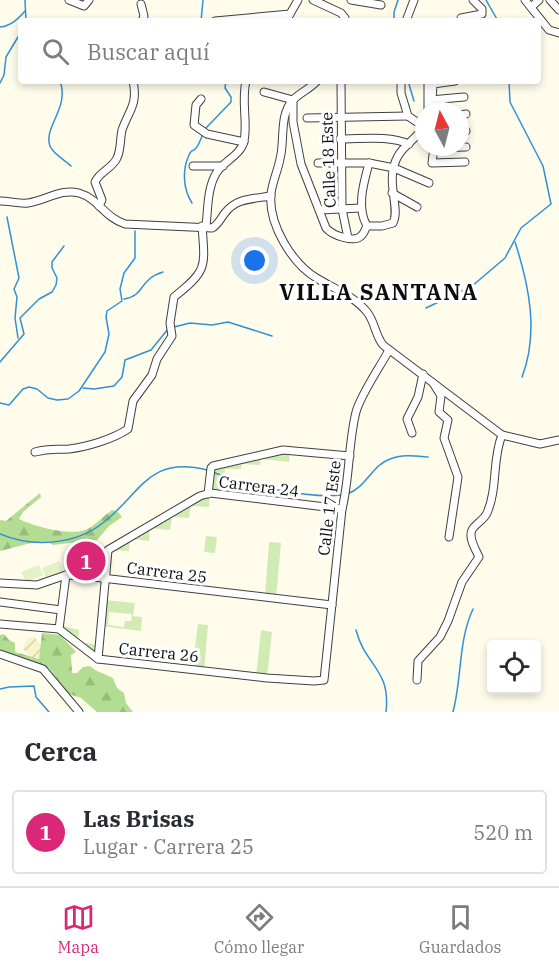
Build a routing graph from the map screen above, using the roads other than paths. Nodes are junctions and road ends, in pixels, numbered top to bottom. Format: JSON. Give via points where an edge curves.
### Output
{"nodes":[{"id":1,"x":69,"y":0,"type":"edge"},
{"id":2,"x":89,"y":0,"type":"edge"},
{"id":3,"x":298,"y":0,"type":"edge"},
{"id":4,"x":313,"y":0,"type":"edge"},
{"id":5,"x":351,"y":0,"type":"edge"},
{"id":6,"x":414,"y":0,"type":"edge"},
{"id":7,"x":473,"y":0,"type":"edge"},
{"id":8,"x":525,"y":0,"type":"edge"},
{"id":9,"x":539,"y":0,"type":"edge"},
{"id":10,"x":550,"y":0,"type":"edge"},
{"id":11,"x":141,"y":4,"type":"dead end"},
{"id":12,"x":381,"y":4,"type":"dead end"},
{"id":13,"x":531,"y":7,"type":"junction"},
{"id":14,"x":559,"y":10,"type":"edge"},
{"id":15,"x":288,"y":17,"type":"edge"},
{"id":16,"x":143,"y":18,"type":"edge"},
{"id":17,"x":270,"y":18,"type":"edge"},
{"id":18,"x":344,"y":18,"type":"edge"},
{"id":19,"x":346,"y":18,"type":"edge"},
{"id":20,"x":407,"y":18,"type":"edge"},
{"id":21,"x":461,"y":18,"type":"dead end"},
{"id":22,"x":540,"y":18,"type":"edge"},
{"id":23,"x":541,"y":20,"type":"edge"},
{"id":24,"x":559,"y":33,"type":"edge"},
{"id":25,"x":134,"y":84,"type":"edge"},
{"id":26,"x":245,"y":84,"type":"edge"},
{"id":27,"x":313,"y":84,"type":"edge"},
{"id":28,"x":340,"y":84,"type":"edge"},
{"id":29,"x":401,"y":84,"type":"edge"},
{"id":30,"x":431,"y":84,"type":"edge"},
{"id":31,"x":264,"y":92,"type":"dead end"},
{"id":32,"x":464,"y":98,"type":"dead end"},
{"id":33,"x":201,"y":99,"type":"dead end"},
{"id":34,"x":293,"y":99,"type":"junction"},
{"id":35,"x":430,"y":100,"type":"joint"},
{"id":36,"x":340,"y":116,"type":"junction"},
{"id":37,"x":408,"y":116,"type":"junction"},
{"id":38,"x":307,"y":118,"type":"dead end"},
{"id":39,"x":415,"y":121,"type":"edge"},
{"id":40,"x":415,"y":137,"type":"edge"},
{"id":41,"x":340,"y":139,"type":"junction"},
{"id":42,"x":244,"y":142,"type":"junction"},
{"id":43,"x":409,"y":144,"type":"junction"},
{"id":44,"x":432,"y":156,"type":"edge"},
{"id":45,"x":465,"y":162,"type":"dead end"},
{"id":46,"x":318,"y":163,"type":"dead end"},
{"id":47,"x":341,"y":163,"type":"junction"},
{"id":48,"x":369,"y":163,"type":"junction"},
{"id":49,"x":193,"y":166,"type":"dead end"},
{"id":50,"x":223,"y":166,"type":"junction"},
{"id":51,"x":394,"y":168,"type":"junction"},
{"id":52,"x":429,"y":183,"type":"dead end"},
{"id":53,"x":392,"y":194,"type":"junction"},
{"id":54,"x":271,"y":196,"type":"junction"},
{"id":55,"x":0,"y":201,"type":"edge"},
{"id":56,"x":99,"y":206,"type":"junction"},
{"id":57,"x":417,"y":207,"type":"dead end"},
{"id":58,"x":361,"y":208,"type":"junction"},
{"id":59,"x":342,"y":209,"type":"junction"},
{"id":60,"x":320,"y":210,"type":"junction"},
{"id":61,"x":204,"y":226,"type":"junction"},
{"id":62,"x":367,"y":226,"type":"junction"},
{"id":63,"x":348,"y":238,"type":"junction"},
{"id":64,"x":389,"y":350,"type":"junction"},
{"id":65,"x":423,"y":374,"type":"junction"},
{"id":66,"x":431,"y":379,"type":"junction"},
{"id":67,"x":412,"y":433,"type":"dead end"},
{"id":68,"x":502,"y":435,"type":"junction"},
{"id":69,"x":559,"y":440,"type":"edge"},
{"id":70,"x":35,"y":452,"type":"dead end"},
{"id":71,"x":350,"y":456,"type":"junction"},
{"id":72,"x":208,"y":494,"type":"junction"},
{"id":73,"x":342,"y":510,"type":"junction"},
{"id":74,"x":449,"y":537,"type":"dead end"},
{"id":75,"x":66,"y":575,"type":"junction"},
{"id":76,"x":106,"y":578,"type":"junction"},
{"id":77,"x":0,"y":583,"type":"edge"},
{"id":78,"x":0,"y":602,"type":"edge"},
{"id":79,"x":332,"y":605,"type":"junction"},
{"id":80,"x":61,"y":610,"type":"junction"},
{"id":81,"x":0,"y":624,"type":"edge"},
{"id":82,"x":59,"y":629,"type":"junction"},
{"id":83,"x":0,"y":654,"type":"edge"},
{"id":84,"x":98,"y":659,"type":"junction"},
{"id":85,"x":325,"y":678,"type":"joint"},
{"id":86,"x":417,"y":680,"type":"dead end"},
{"id":87,"x":79,"y":712,"type":"edge"}],
"edges":[{"from":1,"to":2,"type":"street","via":[[84,6]]},
{"from":3,"to":15,"type":"street"},
{"from":4,"to":18,"type":"street"},
{"from":5,"to":12,"type":"street"},
{"from":5,"to":19,"type":"street"},
{"from":6,"to":20,"type":"street"},
{"from":7,"to":21,"type":"street","via":[[482,14]]},
{"from":8,"to":13,"type":"street"},
{"from":9,"to":13,"type":"street"},
{"from":10,"to":14,"type":"street"},
{"from":11,"to":16,"type":"street"},
{"from":13,"to":22,"type":"street"},
{"from":15,"to":17,"type":"street"},
{"from":23,"to":24,"type":"street","via":[[549,30]]},
{"from":25,"to":56,"type":"street","via":[[134,105],[122,130],[117,158],[95,182],[102,200]]},
{"from":26,"to":42,"type":"street"},
{"from":27,"to":34,"type":"street"},
{"from":28,"to":36,"type":"street","name":"Calle 18 Este"},
{"from":29,"to":37,"type":"street"},
{"from":30,"to":35,"type":"street"},
{"from":31,"to":34,"type":"street"},
{"from":32,"to":35,"type":"street"},
{"from":33,"to":42,"type":"street","via":[[196,105],[194,125],[207,134]]},
{"from":34,"to":54,"type":"street","via":[[284,119],[282,153]]},
{"from":34,"to":60,"type":"street","via":[[301,164]]},
{"from":36,"to":37,"type":"street"},
{"from":36,"to":38,"type":"street"},
{"from":36,"to":41,"type":"street","name":"Calle 18 Este"},
{"from":37,"to":39,"type":"street"},
{"from":40,"to":43,"type":"street"},
{"from":41,"to":43,"type":"street","via":[[386,139]]},
{"from":41,"to":47,"type":"street","name":"Calle 18 Este"},
{"from":42,"to":50,"type":"street"},
{"from":43,"to":51,"type":"street"},
{"from":44,"to":45,"type":"street","via":[[433,163]]},
{"from":46,"to":47,"type":"street"},
{"from":47,"to":48,"type":"street"},
{"from":47,"to":59,"type":"street","name":"Calle 18 Este"},
{"from":48,"to":51,"type":"street"},
{"from":48,"to":58,"type":"street"},
{"from":49,"to":50,"type":"street"},
{"from":50,"to":61,"type":"street","via":[[213,182]]},
{"from":51,"to":52,"type":"street"},
{"from":51,"to":53,"type":"street"},
{"from":53,"to":57,"type":"street"},
{"from":53,"to":62,"type":"street","via":[[393,223]]},
{"from":54,"to":61,"type":"street","via":[[238,201],[216,226]]},
{"from":54,"to":64,"type":"street","via":[[274,218],[296,261],[367,312],[378,339]]},
{"from":55,"to":56,"type":"street","via":[[31,203],[76,192]]},
{"from":56,"to":61,"type":"street","via":[[112,219],[125,224]]},
{"from":58,"to":59,"type":"street"},
{"from":58,"to":62,"type":"street"},
{"from":59,"to":60,"type":"street"},
{"from":59,"to":63,"type":"street","name":"Calle 18 Este"},
{"from":60,"to":63,"type":"street","via":[[330,233]]},
{"from":61,"to":70,"type":"street","via":[[204,264],[195,280],[174,297],[172,336],[133,402],[128,429],[87,445]]},
{"from":62,"to":63,"type":"street","via":[[359,238]]},
{"from":64,"to":65,"type":"street"},
{"from":64,"to":71,"type":"street","name":"Calle 17 Este","via":[[357,410]]},
{"from":65,"to":66,"type":"street"},
{"from":65,"to":67,"type":"street","via":[[418,397],[408,415]]},
{"from":66,"to":68,"type":"street"},
{"from":66,"to":74,"type":"street","via":[[441,396],[439,412],[448,420],[444,438],[458,477]]},
{"from":68,"to":69,"type":"street","via":[[540,444]]},
{"from":68,"to":86,"type":"street","via":[[488,512],[472,531],[479,557],[462,582],[440,637],[418,661]]},
{"from":71,"to":72,"type":"street","via":[[283,450],[212,467]]},
{"from":71,"to":73,"type":"street","name":"Calle 17 Este"},
{"from":72,"to":73,"type":"street","name":"Carrera 24"},
{"from":72,"to":76,"type":"street","via":[[108,550]]},
{"from":73,"to":79,"type":"street","name":"Calle 17 Este"},
{"from":75,"to":76,"type":"street","name":"Carrera 25"},
{"from":75,"to":77,"type":"street","name":"Carrera 25","via":[[37,585]]},
{"from":75,"to":80,"type":"street"},
{"from":76,"to":79,"type":"street","name":"Carrera 25"},
{"from":76,"to":84,"type":"street"},
{"from":78,"to":80,"type":"street"},
{"from":79,"to":85,"type":"street","name":"Calle 17 Este"},
{"from":80,"to":82,"type":"street"},
{"from":81,"to":82,"type":"street"},
{"from":82,"to":84,"type":"street","name":"Carrera 26"},
{"from":83,"to":87,"type":"street","via":[[43,669]]},
{"from":84,"to":85,"type":"street","name":"Carrera 26","via":[[267,678]]}]}
